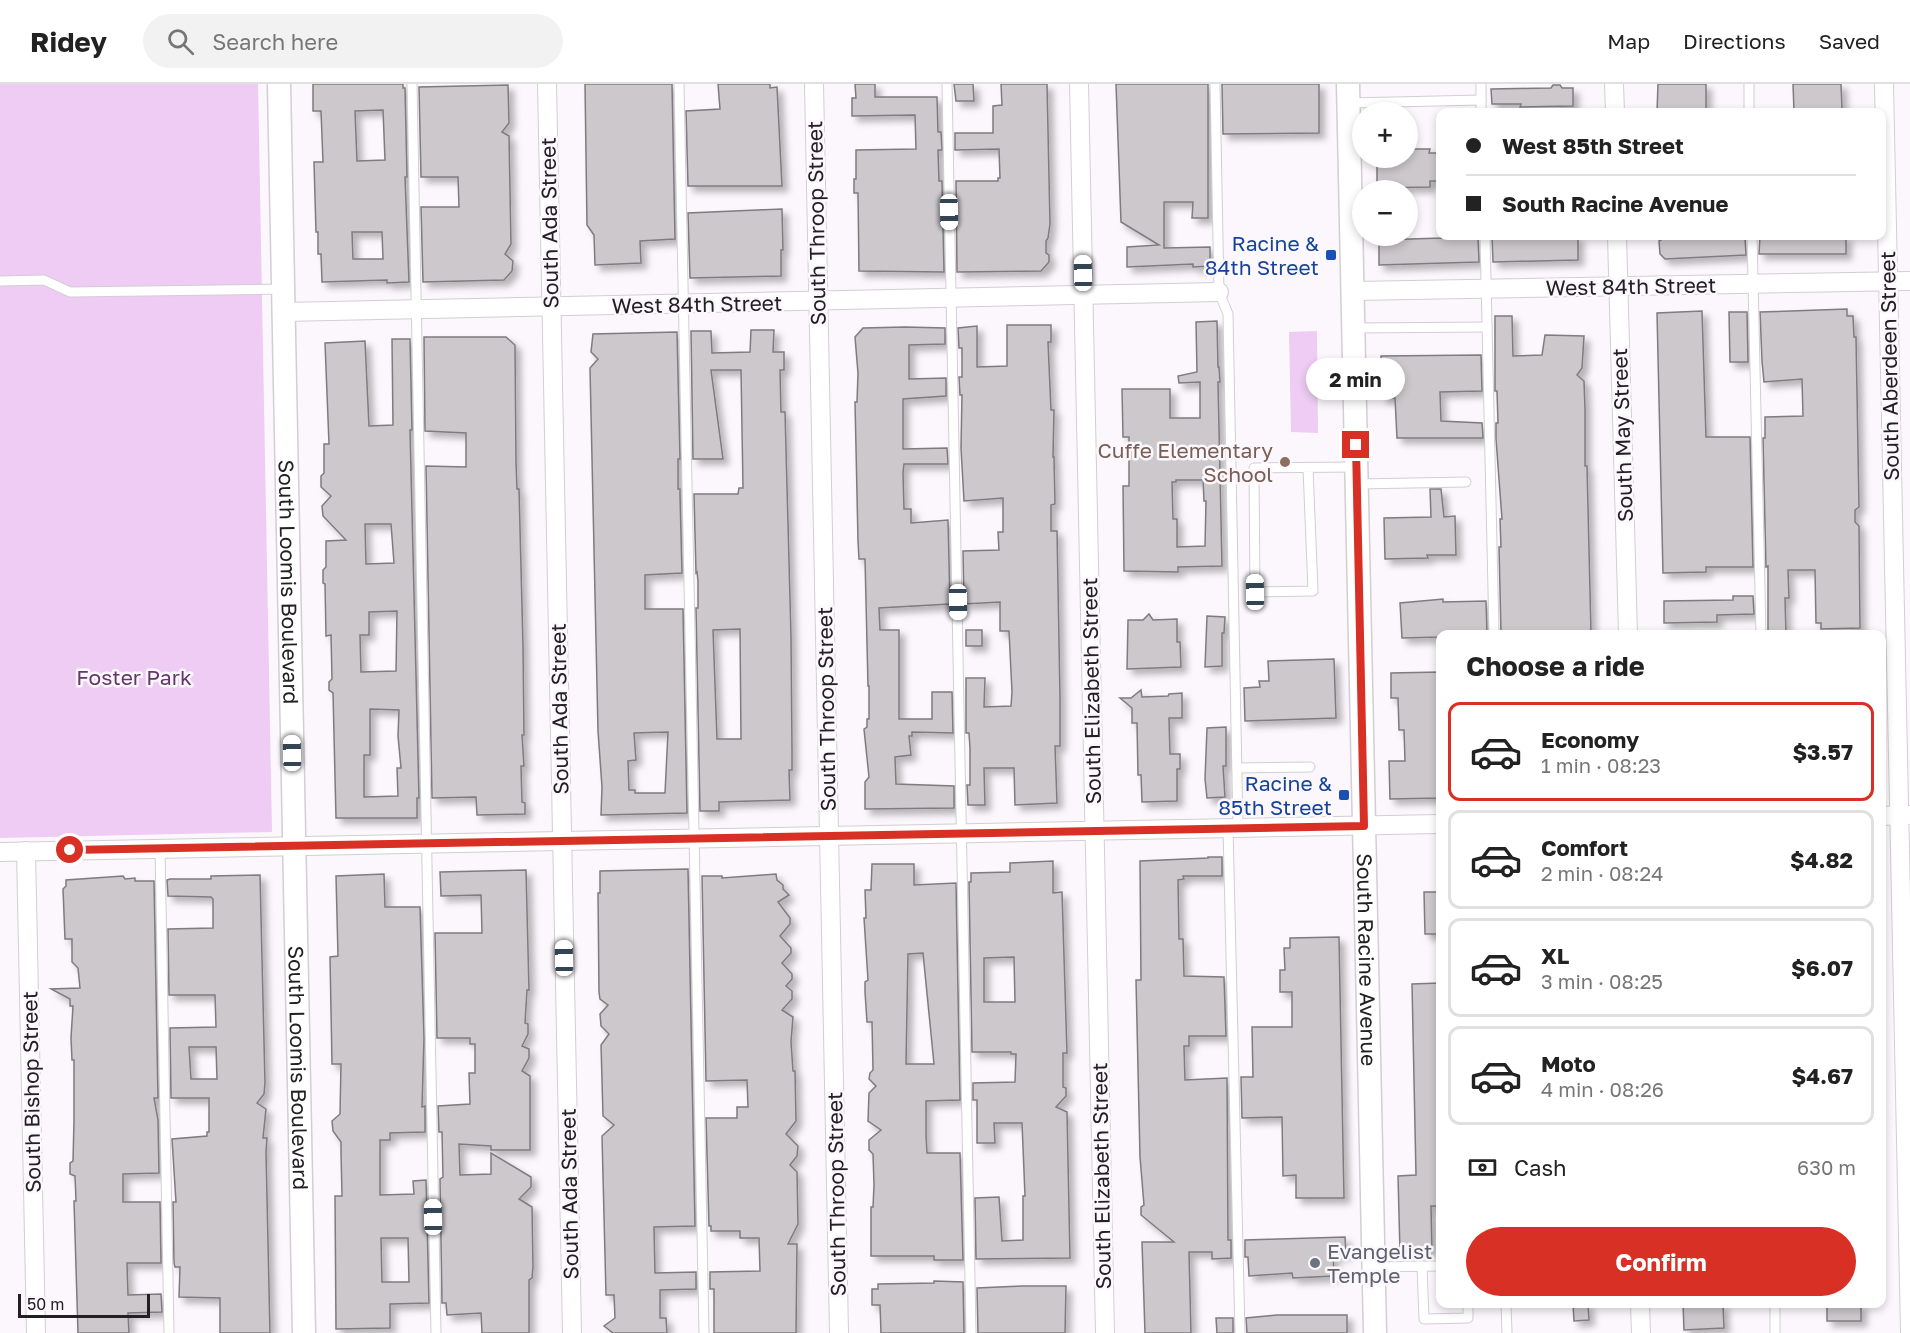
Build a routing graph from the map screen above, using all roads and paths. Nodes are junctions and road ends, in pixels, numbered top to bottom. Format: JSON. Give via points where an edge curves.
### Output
{"nodes":[{"id":1,"x":279,"y":84,"type":"edge"},
{"id":2,"x":412,"y":84,"type":"edge"},
{"id":3,"x":547,"y":84,"type":"edge"},
{"id":4,"x":680,"y":84,"type":"edge"},
{"id":5,"x":813,"y":84,"type":"edge"},
{"id":6,"x":947,"y":84,"type":"edge"},
{"id":7,"x":1079,"y":84,"type":"edge"},
{"id":8,"x":1215,"y":84,"type":"edge"},
{"id":9,"x":1481,"y":84,"type":"edge"},
{"id":10,"x":1614,"y":84,"type":"edge"},
{"id":11,"x":1749,"y":84,"type":"edge"},
{"id":12,"x":1884,"y":84,"type":"edge"},
{"id":13,"x":1348,"y":93,"type":"edge"},
{"id":14,"x":1481,"y":100,"type":"junction"},
{"id":15,"x":1481,"y":108,"type":"edge"},
{"id":16,"x":1615,"y":108,"type":"edge"},
{"id":17,"x":1749,"y":108,"type":"edge"},
{"id":18,"x":1884,"y":108,"type":"edge"},
{"id":19,"x":1886,"y":182,"type":"edge"},
{"id":20,"x":1485,"y":240,"type":"edge"},
{"id":21,"x":1617,"y":240,"type":"edge"},
{"id":22,"x":1752,"y":240,"type":"edge"},
{"id":23,"x":0,"y":281,"type":"edge"},
{"id":24,"x":1888,"y":281,"type":"junction"},
{"id":25,"x":1910,"y":281,"type":"edge"},
{"id":26,"x":1753,"y":284,"type":"junction"},
{"id":27,"x":1618,"y":286,"type":"junction"},
{"id":28,"x":283,"y":289,"type":"junction"},
{"id":29,"x":1486,"y":289,"type":"junction"},
{"id":30,"x":1353,"y":291,"type":"junction"},
{"id":31,"x":1219,"y":292,"type":"junction"},
{"id":32,"x":1083,"y":295,"type":"junction"},
{"id":33,"x":951,"y":298,"type":"junction"},
{"id":34,"x":818,"y":301,"type":"junction"},
{"id":35,"x":684,"y":304,"type":"junction"},
{"id":36,"x":551,"y":307,"type":"junction"},
{"id":37,"x":417,"y":310,"type":"junction"},
{"id":38,"x":283,"y":312,"type":"junction"},
{"id":39,"x":1487,"y":327,"type":"junction"},
{"id":40,"x":1354,"y":328,"type":"junction"},
{"id":41,"x":1308,"y":468,"type":"junction"},
{"id":42,"x":1357,"y":475,"type":"junction"},
{"id":43,"x":1466,"y":482,"type":"dead end"},
{"id":44,"x":1494,"y":630,"type":"edge"},
{"id":45,"x":1628,"y":630,"type":"edge"},
{"id":46,"x":1761,"y":630,"type":"edge"},
{"id":47,"x":1310,"y":767,"type":"dead end"},
{"id":48,"x":1237,"y":768,"type":"junction"},
{"id":49,"x":1897,"y":815,"type":"edge"},
{"id":50,"x":1436,"y":824,"type":"edge"},
{"id":51,"x":1364,"y":826,"type":"junction"},
{"id":52,"x":1233,"y":828,"type":"junction"},
{"id":53,"x":1094,"y":830,"type":"junction"},
{"id":54,"x":962,"y":832,"type":"junction"},
{"id":55,"x":829,"y":835,"type":"junction"},
{"id":56,"x":694,"y":839,"type":"junction"},
{"id":57,"x":562,"y":842,"type":"junction"},
{"id":58,"x":426,"y":844,"type":"junction"},
{"id":59,"x":294,"y":846,"type":"junction"},
{"id":60,"x":160,"y":849,"type":"junction"},
{"id":61,"x":26,"y":851,"type":"junction"},
{"id":62,"x":0,"y":852,"type":"edge"},
{"id":63,"x":1422,"y":1266,"type":"junction"},
{"id":64,"x":1436,"y":1266,"type":"edge"},
{"id":65,"x":1373,"y":1267,"type":"junction"},
{"id":66,"x":1468,"y":1308,"type":"edge"},
{"id":67,"x":1506,"y":1308,"type":"edge"},
{"id":68,"x":1640,"y":1308,"type":"edge"},
{"id":69,"x":1775,"y":1308,"type":"edge"},
{"id":70,"x":1910,"y":1332,"type":"edge"},
{"id":71,"x":36,"y":1333,"type":"edge"},
{"id":72,"x":169,"y":1333,"type":"edge"},
{"id":73,"x":303,"y":1333,"type":"edge"},
{"id":74,"x":435,"y":1333,"type":"edge"},
{"id":75,"x":572,"y":1333,"type":"edge"},
{"id":76,"x":704,"y":1333,"type":"edge"},
{"id":77,"x":839,"y":1333,"type":"edge"},
{"id":78,"x":971,"y":1333,"type":"edge"},
{"id":79,"x":1105,"y":1333,"type":"edge"},
{"id":80,"x":1240,"y":1333,"type":"edge"},
{"id":81,"x":1375,"y":1333,"type":"edge"},
{"id":82,"x":1507,"y":1333,"type":"edge"},
{"id":83,"x":1641,"y":1333,"type":"edge"},
{"id":84,"x":1775,"y":1333,"type":"edge"}],
"edges":[{"from":1,"to":28,"type":"street","name":"South Loomis Boulevard"},
{"from":2,"to":37,"type":"lane"},
{"from":3,"to":36,"type":"street","name":"South Ada Street"},
{"from":4,"to":35,"type":"lane"},
{"from":5,"to":34,"type":"street","name":"South Throop Street"},
{"from":6,"to":33,"type":"lane"},
{"from":7,"to":32,"type":"street","name":"South Elizabeth Street"},
{"from":8,"to":31,"type":"lane"},
{"from":9,"to":14,"type":"lane"},
{"from":10,"to":16,"type":"street"},
{"from":11,"to":17,"type":"lane"},
{"from":12,"to":18,"type":"street","name":"South Aberdeen Street"},
{"from":13,"to":14,"type":"lane"},
{"from":13,"to":30,"type":"street","name":"South Racine Avenue"},
{"from":14,"to":15,"type":"lane"},
{"from":19,"to":24,"type":"street","name":"South Aberdeen Street"},
{"from":20,"to":29,"type":"lane"},
{"from":21,"to":27,"type":"street","name":"South May Street"},
{"from":22,"to":26,"type":"lane"},
{"from":23,"to":28,"type":"lane","via":[[44,280],[70,292]]},
{"from":24,"to":25,"type":"street","name":"West 84th Street"},
{"from":24,"to":26,"type":"street","name":"West 84th Street"},
{"from":24,"to":49,"type":"street","name":"South Aberdeen Street"},
{"from":26,"to":27,"type":"street","name":"West 84th Street"},
{"from":26,"to":46,"type":"lane"},
{"from":27,"to":29,"type":"street","name":"West 84th Street"},
{"from":27,"to":45,"type":"street","name":"South May Street"},
{"from":28,"to":38,"type":"street","name":"South Loomis Boulevard"},
{"from":29,"to":30,"type":"street","name":"West 84th Street"},
{"from":29,"to":39,"type":"lane"},
{"from":30,"to":40,"type":"street","name":"South Racine Avenue"},
{"from":31,"to":32,"type":"street","name":"West 84th Street"},
{"from":31,"to":48,"type":"lane","via":[[1228,314]]},
{"from":32,"to":33,"type":"street","name":"West 84th Street"},
{"from":32,"to":53,"type":"street","name":"South Elizabeth Street"},
{"from":33,"to":34,"type":"street","name":"West 84th Street"},
{"from":33,"to":54,"type":"lane"},
{"from":34,"to":35,"type":"street","name":"West 84th Street"},
{"from":34,"to":55,"type":"street","name":"South Throop Street"},
{"from":35,"to":36,"type":"street","name":"West 84th Street"},
{"from":35,"to":56,"type":"lane"},
{"from":36,"to":37,"type":"street","name":"West 84th Street"},
{"from":36,"to":57,"type":"street","name":"South Ada Street"},
{"from":37,"to":38,"type":"street","name":"West 84th Street"},
{"from":37,"to":58,"type":"lane"},
{"from":38,"to":59,"type":"street","name":"South Loomis Boulevard"},
{"from":39,"to":40,"type":"lane"},
{"from":39,"to":44,"type":"lane"},
{"from":40,"to":42,"type":"street","name":"South Racine Avenue"},
{"from":41,"to":41,"type":"lane","via":[[1254,468],[1255,592],[1313,591]]},
{"from":41,"to":42,"type":"lane"},
{"from":42,"to":43,"type":"lane"},
{"from":42,"to":51,"type":"street","name":"South Racine Avenue"},
{"from":47,"to":48,"type":"lane"},
{"from":48,"to":52,"type":"lane"},
{"from":49,"to":70,"type":"street","name":"South Aberdeen Street"},
{"from":50,"to":51,"type":"street"},
{"from":51,"to":52,"type":"street"},
{"from":51,"to":65,"type":"street","name":"South Racine Avenue"},
{"from":52,"to":53,"type":"street"},
{"from":52,"to":80,"type":"lane"},
{"from":53,"to":54,"type":"street"},
{"from":53,"to":79,"type":"street","name":"South Elizabeth Street"},
{"from":54,"to":55,"type":"street"},
{"from":54,"to":78,"type":"lane"},
{"from":55,"to":56,"type":"street"},
{"from":55,"to":77,"type":"street","name":"South Throop Street"},
{"from":56,"to":57,"type":"street"},
{"from":56,"to":76,"type":"lane"},
{"from":57,"to":58,"type":"street"},
{"from":57,"to":75,"type":"street","name":"South Ada Street"},
{"from":58,"to":59,"type":"street"},
{"from":58,"to":74,"type":"lane"},
{"from":59,"to":60,"type":"street"},
{"from":59,"to":73,"type":"street","name":"South Loomis Boulevard"},
{"from":60,"to":61,"type":"street"},
{"from":60,"to":72,"type":"lane"},
{"from":61,"to":62,"type":"street"},
{"from":61,"to":71,"type":"street","name":"South Bishop Street"},
{"from":63,"to":64,"type":"lane"},
{"from":63,"to":65,"type":"lane"},
{"from":63,"to":66,"type":"lane","via":[[1424,1319],[1468,1318]]},
{"from":65,"to":81,"type":"street","name":"South Racine Avenue"},
{"from":67,"to":82,"type":"lane"},
{"from":68,"to":83,"type":"street"},
{"from":69,"to":84,"type":"lane"}]}
